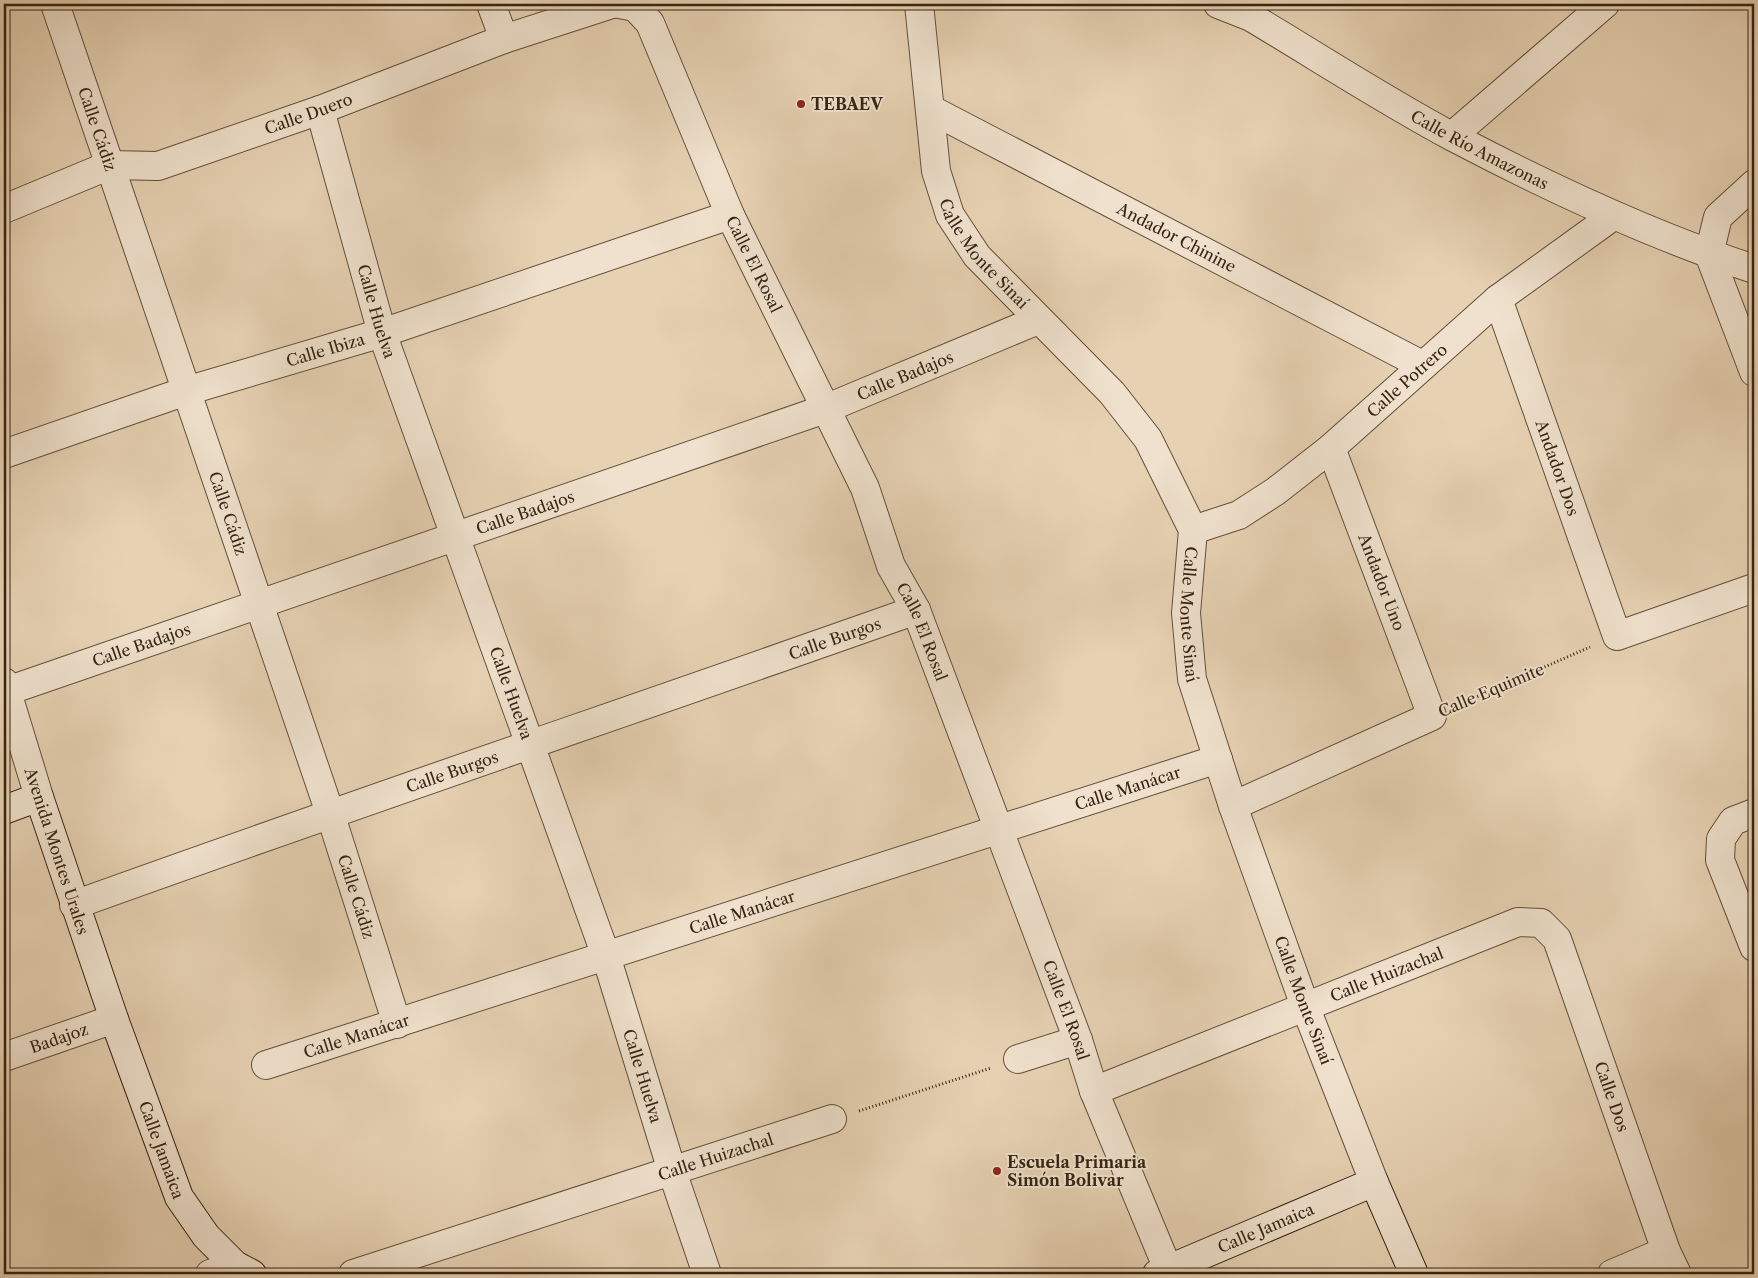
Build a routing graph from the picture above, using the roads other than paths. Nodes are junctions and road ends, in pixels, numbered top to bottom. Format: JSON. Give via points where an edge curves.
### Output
{"nodes":[{"id":1,"x":55,"y":4,"type":"edge"},
{"id":2,"x":491,"y":4,"type":"edge"},
{"id":3,"x":919,"y":4,"type":"edge"},
{"id":4,"x":1218,"y":4,"type":"edge"},
{"id":5,"x":1605,"y":4,"type":"edge"},
{"id":6,"x":622,"y":5,"type":"edge"},
{"id":7,"x":1259,"y":10,"type":"edge"},
{"id":8,"x":504,"y":39,"type":"junction"},
{"id":9,"x":930,"y":109,"type":"junction"},
{"id":10,"x":320,"y":110,"type":"junction"},
{"id":11,"x":1452,"y":136,"type":"junction"},
{"id":12,"x":110,"y":165,"type":"junction"},
{"id":13,"x":1754,"y":184,"type":"edge"},
{"id":14,"x":4,"y":209,"type":"edge"},
{"id":15,"x":730,"y":215,"type":"junction"},
{"id":16,"x":1613,"y":216,"type":"junction"},
{"id":17,"x":1709,"y":254,"type":"junction"},
{"id":18,"x":1754,"y":269,"type":"edge"},
{"id":19,"x":1498,"y":299,"type":"junction"},
{"id":20,"x":1038,"y":320,"type":"junction"},
{"id":21,"x":382,"y":333,"type":"junction"},
{"id":22,"x":1422,"y":365,"type":"junction"},
{"id":23,"x":1754,"y":372,"type":"edge"},
{"id":24,"x":186,"y":391,"type":"junction"},
{"id":25,"x":825,"y":409,"type":"junction"},
{"id":26,"x":1331,"y":448,"type":"junction"},
{"id":27,"x":4,"y":454,"type":"edge"},
{"id":28,"x":1193,"y":530,"type":"junction"},
{"id":29,"x":454,"y":537,"type":"junction"},
{"id":30,"x":1754,"y":588,"type":"edge"},
{"id":31,"x":257,"y":604,"type":"junction"},
{"id":32,"x":916,"y":610,"type":"junction"},
{"id":33,"x":5,"y":687,"type":"edge"},
{"id":34,"x":1432,"y":716,"type":"joint"},
{"id":35,"x":529,"y":747,"type":"junction"},
{"id":36,"x":1218,"y":759,"type":"junction"},
{"id":37,"x":39,"y":797,"type":"junction"},
{"id":38,"x":1233,"y":806,"type":"junction"},
{"id":39,"x":4,"y":810,"type":"edge"},
{"id":40,"x":330,"y":813,"type":"junction"},
{"id":41,"x":1754,"y":813,"type":"edge"},
{"id":42,"x":998,"y":828,"type":"junction"},
{"id":43,"x":74,"y":906,"type":"junction"},
{"id":44,"x":1541,"y":923,"type":"joint"},
{"id":45,"x":1754,"y":947,"type":"edge"},
{"id":46,"x":606,"y":956,"type":"junction"},
{"id":47,"x":1305,"y":1006,"type":"junction"},
{"id":48,"x":114,"y":1019,"type":"junction"},
{"id":49,"x":397,"y":1024,"type":"junction"},
{"id":50,"x":1078,"y":1040,"type":"junction"},
{"id":51,"x":4,"y":1058,"type":"edge"},
{"id":52,"x":1018,"y":1059,"type":"road end"},
{"id":53,"x":266,"y":1065,"type":"dead end"},
{"id":54,"x":1094,"y":1091,"type":"junction"},
{"id":55,"x":832,"y":1120,"type":"road end"},
{"id":56,"x":672,"y":1171,"type":"junction"},
{"id":57,"x":1374,"y":1182,"type":"junction"},
{"id":58,"x":1672,"y":1263,"type":"edge"},
{"id":59,"x":233,"y":1271,"type":"edge"},
{"id":60,"x":1165,"y":1273,"type":"edge"},
{"id":61,"x":353,"y":1274,"type":"edge"},
{"id":62,"x":707,"y":1274,"type":"edge"},
{"id":63,"x":1414,"y":1274,"type":"edge"},
{"id":64,"x":1612,"y":1274,"type":"edge"}],
"edges":[{"from":1,"to":12,"type":"street","name":"Calle Cádiz"},
{"from":2,"to":8,"type":"street"},
{"from":3,"to":9,"type":"street","name":"Calle Monte Sinaí"},
{"from":4,"to":7,"type":"street","name":"Calle Río Amazonas"},
{"from":5,"to":11,"type":"street"},
{"from":6,"to":8,"type":"street","name":"Calle Duero"},
{"from":6,"to":15,"type":"street","name":"Calle El Rosal","via":[[650,23]]},
{"from":7,"to":11,"type":"street","name":"Calle Río Amazonas"},
{"from":8,"to":10,"type":"street","name":"Calle Duero"},
{"from":9,"to":20,"type":"street","name":"Calle Monte Sinaí","via":[[936,171],[950,214],[977,256]]},
{"from":9,"to":22,"type":"street","name":"Andador Chinine"},
{"from":10,"to":12,"type":"street","name":"Calle Duero","via":[[158,166]]},
{"from":10,"to":21,"type":"street","name":"Calle Huelva"},
{"from":11,"to":16,"type":"street","name":"Calle Río Amazonas"},
{"from":12,"to":14,"type":"street","name":"Calle Duero"},
{"from":12,"to":24,"type":"street","name":"Calle Cádiz"},
{"from":13,"to":17,"type":"street","via":[[1718,217]]},
{"from":15,"to":21,"type":"street","name":"Calle Ibiza"},
{"from":15,"to":25,"type":"street","name":"Calle El Rosal"},
{"from":16,"to":17,"type":"street","name":"Calle Río Amazonas"},
{"from":16,"to":19,"type":"street","name":"Calle Potrero"},
{"from":17,"to":18,"type":"street","name":"Calle Río Amazonas"},
{"from":17,"to":23,"type":"street"},
{"from":19,"to":22,"type":"street","name":"Calle Potrero"},
{"from":19,"to":30,"type":"street","name":"Andador Dos","via":[[1617,636]]},
{"from":20,"to":25,"type":"street","name":"Calle Badajos"},
{"from":20,"to":28,"type":"street","name":"Calle Monte Sinaí","via":[[1112,393],[1148,439]]},
{"from":21,"to":24,"type":"street","name":"Calle Ibiza"},
{"from":21,"to":29,"type":"street","name":"Calle Huelva"},
{"from":22,"to":26,"type":"street","name":"Calle Potrero"},
{"from":24,"to":27,"type":"street","name":"Calle Ibiza"},
{"from":24,"to":31,"type":"street","name":"Calle Cádiz"},
{"from":25,"to":29,"type":"street","name":"Calle Badajos"},
{"from":25,"to":32,"type":"street","name":"Calle El Rosal","via":[[865,488],[891,566]]},
{"from":26,"to":28,"type":"street","name":"Calle Potrero","via":[[1239,515]]},
{"from":26,"to":34,"type":"street","name":"Andador Uno"},
{"from":28,"to":36,"type":"street","name":"Calle Monte Sinaí","via":[[1186,613],[1192,679]]},
{"from":29,"to":31,"type":"street","name":"Calle Badajos"},
{"from":29,"to":35,"type":"street","name":"Calle Huelva"},
{"from":31,"to":33,"type":"street","name":"Calle Badajos"},
{"from":31,"to":40,"type":"street","name":"Calle Cádiz"},
{"from":32,"to":35,"type":"street","name":"Calle Burgos"},
{"from":32,"to":42,"type":"street","name":"Calle El Rosal"},
{"from":33,"to":37,"type":"street","name":"Avenida Montes Urales"},
{"from":34,"to":38,"type":"street","name":"Calle Equimite"},
{"from":35,"to":40,"type":"street","name":"Calle Burgos"},
{"from":35,"to":46,"type":"street","name":"Calle Huelva"},
{"from":36,"to":38,"type":"street","name":"Calle Monte Sinaí"},
{"from":36,"to":42,"type":"street","name":"Calle Manácar"},
{"from":37,"to":39,"type":"street"},
{"from":37,"to":43,"type":"street","name":"Avenida Montes Urales"},
{"from":38,"to":47,"type":"street","name":"Calle Monte Sinaí"},
{"from":40,"to":43,"type":"street","name":"Calle Burgos"},
{"from":40,"to":49,"type":"street","name":"Calle Cádiz"},
{"from":41,"to":45,"type":"street","via":[[1734,821],[1721,839],[1720,860]]},
{"from":42,"to":46,"type":"street","name":"Calle Manácar"},
{"from":42,"to":50,"type":"street","name":"Calle El Rosal"},
{"from":43,"to":48,"type":"street","name":"Avenida Montes Urales"},
{"from":44,"to":47,"type":"street","name":"Calle Huizachal","via":[[1518,922]]},
{"from":44,"to":58,"type":"street","name":"Calle Dos","via":[[1557,939]]},
{"from":46,"to":49,"type":"street","name":"Calle Manácar"},
{"from":46,"to":56,"type":"street","name":"Calle Huelva"},
{"from":47,"to":54,"type":"street","name":"Calle Huizachal"},
{"from":47,"to":57,"type":"street","name":"Calle Monte Sinaí"},
{"from":48,"to":51,"type":"street","name":"Badajoz"},
{"from":48,"to":59,"type":"street","name":"Calle Jamaica","via":[[179,1197]]},
{"from":49,"to":53,"type":"street","name":"Calle Manácar"},
{"from":50,"to":52,"type":"street"},
{"from":50,"to":54,"type":"street","name":"Calle El Rosal"},
{"from":54,"to":60,"type":"street","name":"Calle El Rosal"},
{"from":55,"to":56,"type":"street","name":"Calle Huizachal"},
{"from":56,"to":61,"type":"street","name":"Calle Huizachal"},
{"from":56,"to":62,"type":"street","name":"Calle Huelva"},
{"from":57,"to":60,"type":"street","name":"Calle Jamaica"},
{"from":57,"to":63,"type":"street","name":"Calle Monte Sinaí"},
{"from":58,"to":64,"type":"street"}]}
